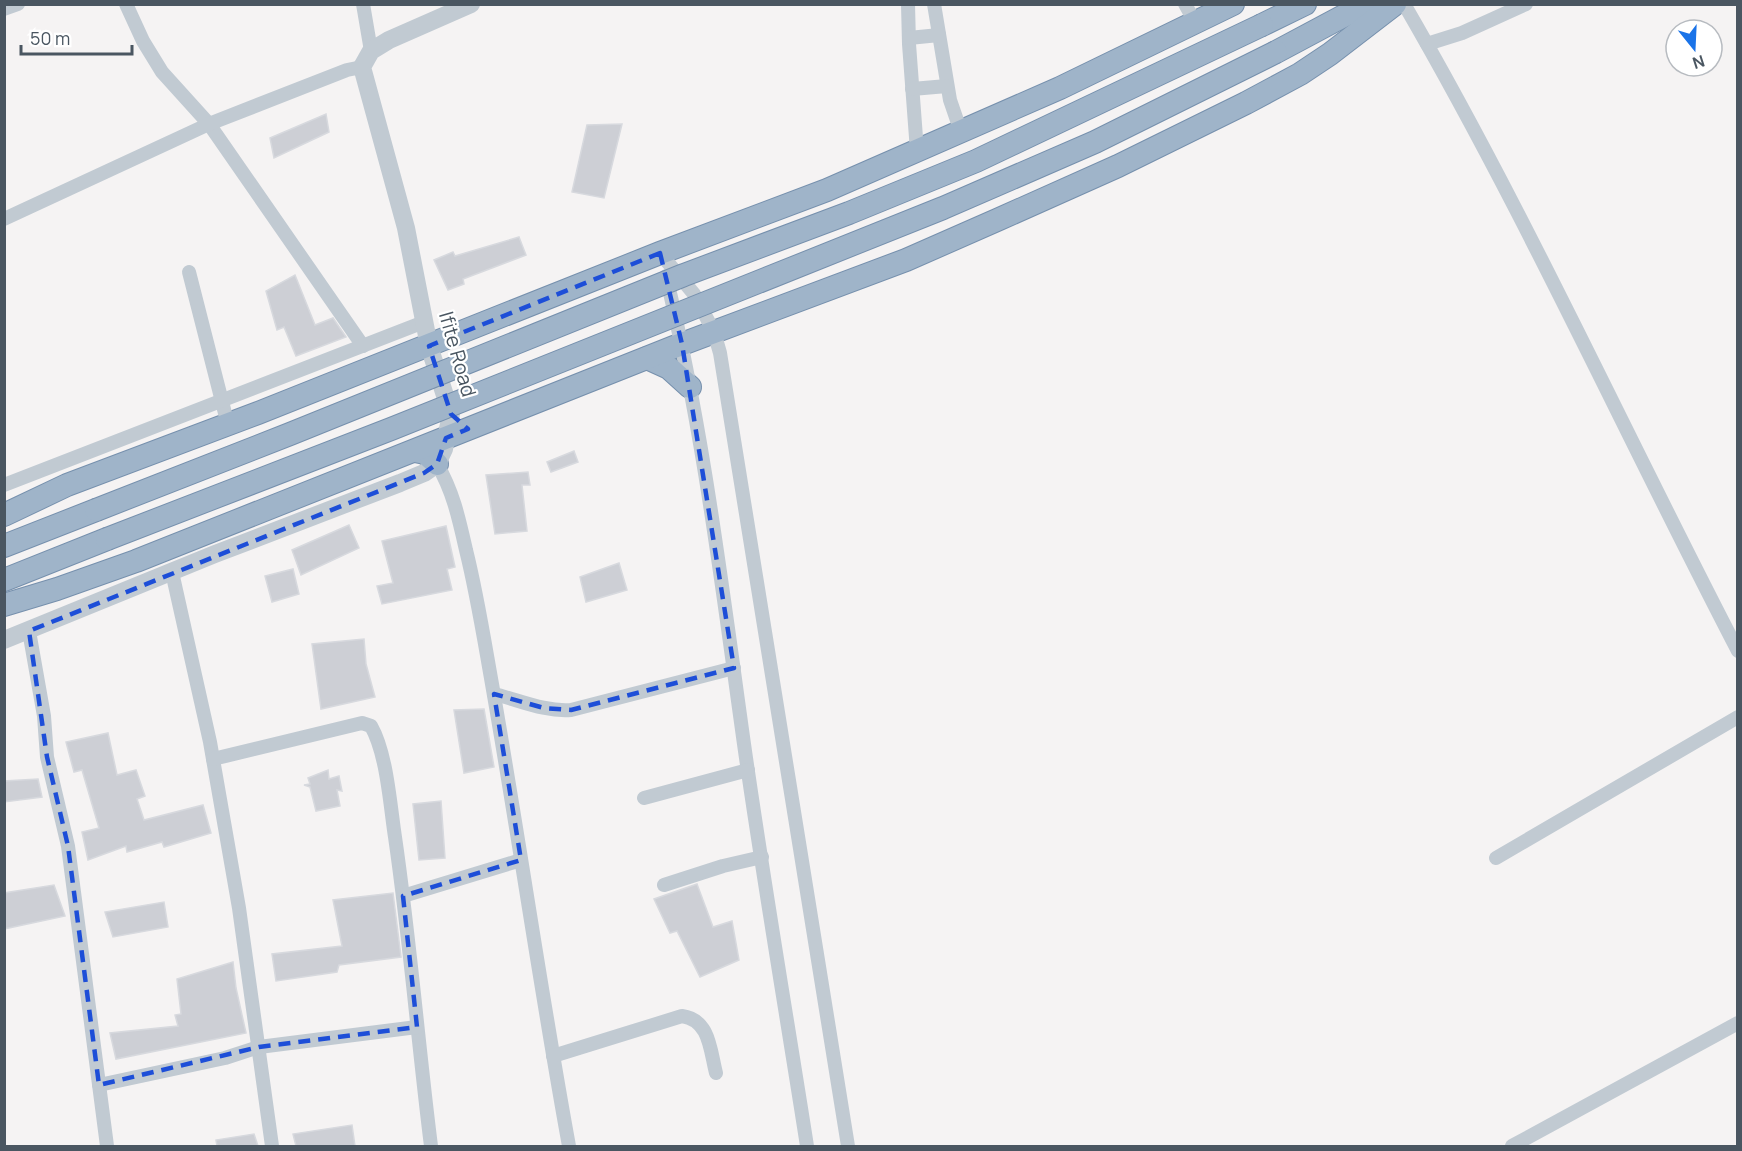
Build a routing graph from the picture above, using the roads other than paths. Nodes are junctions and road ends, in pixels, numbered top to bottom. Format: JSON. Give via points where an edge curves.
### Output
{"nodes":[{"id":1,"x":18,"y":4,"type":"edge"},
{"id":2,"x":126,"y":4,"type":"edge"},
{"id":3,"x":363,"y":4,"type":"edge"},
{"id":4,"x":471,"y":4,"type":"edge"},
{"id":5,"x":908,"y":4,"type":"edge"},
{"id":6,"x":934,"y":4,"type":"edge"},
{"id":7,"x":1233,"y":4,"type":"edge"},
{"id":8,"x":1305,"y":4,"type":"edge"},
{"id":9,"x":1366,"y":4,"type":"edge"},
{"id":10,"x":1395,"y":4,"type":"edge"},
{"id":11,"x":1404,"y":4,"type":"edge"},
{"id":12,"x":1526,"y":4,"type":"edge"},
{"id":13,"x":4,"y":9,"type":"edge"},
{"id":14,"x":1190,"y":14,"type":"edge"},
{"id":15,"x":939,"y":35,"type":"junction"},
{"id":16,"x":909,"y":38,"type":"junction"},
{"id":17,"x":1427,"y":44,"type":"junction"},
{"id":18,"x":366,"y":59,"type":"junction"},
{"id":19,"x":947,"y":86,"type":"junction"},
{"id":20,"x":912,"y":89,"type":"junction"},
{"id":21,"x":209,"y":124,"type":"junction"},
{"id":22,"x":961,"y":132,"type":"junction"},
{"id":23,"x":916,"y":151,"type":"junction"},
{"id":24,"x":4,"y":219,"type":"edge"},
{"id":25,"x":660,"y":253,"type":"junction"},
{"id":26,"x":189,"y":272,"type":"dead end"},
{"id":27,"x":424,"y":322,"type":"junction"},
{"id":28,"x":714,"y":332,"type":"junction"},
{"id":29,"x":682,"y":344,"type":"junction"},
{"id":30,"x":363,"y":346,"type":"junction"},
{"id":31,"x":429,"y":346,"type":"junction"},
{"id":32,"x":647,"y":358,"type":"junction"},
{"id":33,"x":690,"y":387,"type":"junction"},
{"id":34,"x":221,"y":401,"type":"junction"},
{"id":35,"x":451,"y":414,"type":"junction"},
{"id":36,"x":228,"y":425,"type":"junction"},
{"id":37,"x":475,"y":427,"type":"junction"},
{"id":38,"x":446,"y":438,"type":"junction"},
{"id":39,"x":415,"y":451,"type":"junction"},
{"id":40,"x":437,"y":464,"type":"junction"},
{"id":41,"x":4,"y":484,"type":"edge"},
{"id":42,"x":4,"y":515,"type":"edge"},
{"id":43,"x":4,"y":546,"type":"edge"},
{"id":44,"x":172,"y":572,"type":"junction"},
{"id":45,"x":4,"y":580,"type":"edge"},
{"id":46,"x":4,"y":605,"type":"edge"},
{"id":47,"x":28,"y":631,"type":"junction"},
{"id":48,"x":4,"y":640,"type":"edge"},
{"id":49,"x":1737,"y":651,"type":"edge"},
{"id":50,"x":734,"y":668,"type":"junction"},
{"id":51,"x":494,"y":694,"type":"junction"},
{"id":52,"x":1737,"y":717,"type":"edge"},
{"id":53,"x":213,"y":759,"type":"junction"},
{"id":54,"x":748,"y":770,"type":"junction"},
{"id":55,"x":644,"y":798,"type":"dead end"},
{"id":56,"x":762,"y":858,"type":"junction"},
{"id":57,"x":1496,"y":858,"type":"dead end"},
{"id":58,"x":521,"y":860,"type":"junction"},
{"id":59,"x":664,"y":885,"type":"dead end"},
{"id":60,"x":403,"y":896,"type":"junction"},
{"id":61,"x":1737,"y":1023,"type":"edge"},
{"id":62,"x":417,"y":1027,"type":"junction"},
{"id":63,"x":260,"y":1047,"type":"junction"},
{"id":64,"x":553,"y":1056,"type":"junction"},
{"id":65,"x":716,"y":1073,"type":"dead end"},
{"id":66,"x":99,"y":1085,"type":"junction"},
{"id":67,"x":107,"y":1146,"type":"edge"},
{"id":68,"x":272,"y":1146,"type":"edge"},
{"id":69,"x":430,"y":1146,"type":"edge"},
{"id":70,"x":569,"y":1146,"type":"edge"},
{"id":71,"x":807,"y":1146,"type":"edge"},
{"id":72,"x":848,"y":1146,"type":"edge"},
{"id":73,"x":1512,"y":1146,"type":"edge"}],
"edges":[{"from":1,"to":13,"type":"street"},
{"from":2,"to":21,"type":"street","via":[[162,72]]},
{"from":3,"to":18,"type":"street"},
{"from":4,"to":18,"type":"street","via":[[389,40]]},
{"from":5,"to":16,"type":"street"},
{"from":6,"to":15,"type":"street"},
{"from":7,"to":14,"type":"highway"},
{"from":8,"to":43,"type":"highway","bridge":true,"via":[[976,161]]},
{"from":9,"to":45,"type":"highway","bridge":true,"via":[[1095,142],[943,208]]},
{"from":10,"to":28,"type":"highway","via":[[1300,74],[1118,166],[906,260]]},
{"from":11,"to":17,"type":"street"},
{"from":12,"to":17,"type":"street"},
{"from":14,"to":22,"type":"highway"},
{"from":15,"to":16,"type":"street"},
{"from":15,"to":19,"type":"street"},
{"from":16,"to":20,"type":"street"},
{"from":17,"to":49,"type":"street","via":[[1615,405]]},
{"from":18,"to":21,"type":"street"},
{"from":18,"to":27,"type":"street","name":"Ifite Road"},
{"from":19,"to":20,"type":"street"},
{"from":19,"to":22,"type":"street"},
{"from":20,"to":23,"type":"street"},
{"from":21,"to":24,"type":"street"},
{"from":21,"to":30,"type":"street"},
{"from":22,"to":23,"type":"highway"},
{"from":23,"to":25,"type":"highway","via":[[827,190]]},
{"from":25,"to":28,"type":"street","via":[[694,294]]},
{"from":25,"to":29,"type":"street"},
{"from":25,"to":31,"type":"highway"},
{"from":26,"to":34,"type":"street"},
{"from":27,"to":30,"type":"street"},
{"from":27,"to":31,"type":"street","name":"Ifite Road"},
{"from":28,"to":29,"type":"highway"},
{"from":28,"to":72,"type":"street"},
{"from":29,"to":32,"type":"highway"},
{"from":29,"to":33,"type":"street"},
{"from":30,"to":34,"type":"street"},
{"from":31,"to":35,"type":"street","name":"Ifite Road"},
{"from":31,"to":36,"type":"highway"},
{"from":32,"to":33,"type":"highway","via":[[669,368]]},
{"from":32,"to":37,"type":"highway"},
{"from":33,"to":50,"type":"street"},
{"from":34,"to":36,"type":"street"},
{"from":34,"to":41,"type":"street"},
{"from":35,"to":37,"type":"highway"},
{"from":35,"to":38,"type":"street","name":"Ifite Road"},
{"from":36,"to":42,"type":"highway","via":[[67,485]]},
{"from":37,"to":38,"type":"highway"},
{"from":38,"to":39,"type":"highway"},
{"from":38,"to":40,"type":"street","name":"Ifite Road"},
{"from":39,"to":40,"type":"highway","via":[[425,453]]},
{"from":39,"to":46,"type":"highway","via":[[136,561]]},
{"from":40,"to":44,"type":"street","via":[[400,483]]},
{"from":40,"to":51,"type":"street","via":[[456,504]]},
{"from":44,"to":47,"type":"street"},
{"from":44,"to":53,"type":"street"},
{"from":47,"to":48,"type":"street"},
{"from":47,"to":66,"type":"street","via":[[44,716],[47,757],[68,846]]},
{"from":50,"to":51,"type":"street","via":[[571,710],[544,708]]},
{"from":50,"to":54,"type":"street"},
{"from":51,"to":58,"type":"street"},
{"from":52,"to":57,"type":"street"},
{"from":53,"to":60,"type":"street","via":[[362,723],[371,726],[387,778]]},
{"from":53,"to":63,"type":"street"},
{"from":54,"to":55,"type":"street"},
{"from":54,"to":56,"type":"street"},
{"from":56,"to":59,"type":"street"},
{"from":56,"to":71,"type":"street"},
{"from":58,"to":60,"type":"street"},
{"from":58,"to":64,"type":"street"},
{"from":60,"to":62,"type":"street"},
{"from":61,"to":73,"type":"street"},
{"from":62,"to":63,"type":"street"},
{"from":62,"to":69,"type":"street"},
{"from":63,"to":66,"type":"street"},
{"from":63,"to":68,"type":"street"},
{"from":64,"to":65,"type":"street","via":[[682,1016],[694,1018],[702,1026]]},
{"from":64,"to":70,"type":"street"},
{"from":66,"to":67,"type":"street"}]}
